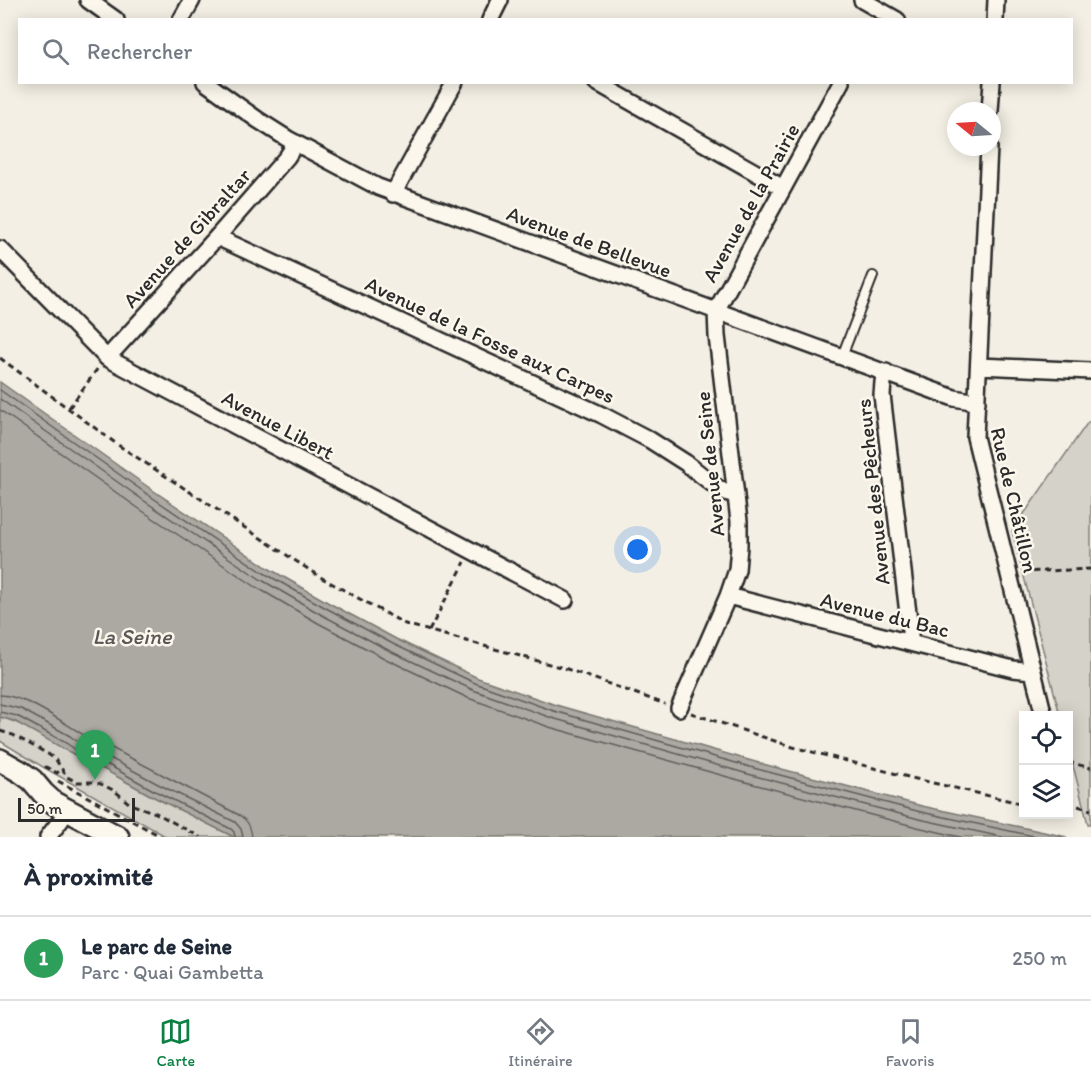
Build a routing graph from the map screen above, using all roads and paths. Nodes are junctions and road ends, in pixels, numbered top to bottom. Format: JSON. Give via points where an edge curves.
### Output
{"nodes":[{"id":1,"x":88,"y":0,"type":"edge"},
{"id":2,"x":192,"y":0,"type":"edge"},
{"id":3,"x":500,"y":0,"type":"edge"},
{"id":4,"x":862,"y":0,"type":"edge"},
{"id":5,"x":996,"y":0,"type":"edge"},
{"id":6,"x":877,"y":15,"type":"edge"},
{"id":7,"x":113,"y":18,"type":"edge"},
{"id":8,"x":182,"y":18,"type":"edge"},
{"id":9,"x":491,"y":18,"type":"edge"},
{"id":10,"x":995,"y":18,"type":"edge"},
{"id":11,"x":208,"y":84,"type":"edge"},
{"id":12,"x":454,"y":84,"type":"edge"},
{"id":13,"x":600,"y":84,"type":"edge"},
{"id":14,"x":840,"y":84,"type":"edge"},
{"id":15,"x":992,"y":84,"type":"edge"},
{"id":16,"x":991,"y":102,"type":"edge"},
{"id":17,"x":296,"y":143,"type":"junction"},
{"id":18,"x":989,"y":156,"type":"edge"},
{"id":19,"x":783,"y":188,"type":"junction"},
{"id":20,"x":393,"y":194,"type":"junction"},
{"id":21,"x":217,"y":237,"type":"junction"},
{"id":22,"x":0,"y":249,"type":"edge"},
{"id":23,"x":873,"y":276,"type":"dead end"},
{"id":24,"x":716,"y":312,"type":"junction"},
{"id":25,"x":842,"y":356,"type":"junction"},
{"id":26,"x":0,"y":358,"type":"edge"},
{"id":27,"x":107,"y":358,"type":"junction"},
{"id":28,"x":979,"y":366,"type":"junction"},
{"id":29,"x":1091,"y":371,"type":"edge"},
{"id":30,"x":886,"y":372,"type":"junction"},
{"id":31,"x":977,"y":402,"type":"junction"},
{"id":32,"x":69,"y":408,"type":"junction"},
{"id":33,"x":736,"y":495,"type":"junction"},
{"id":34,"x":471,"y":550,"type":"junction"},
{"id":35,"x":1091,"y":569,"type":"edge"},
{"id":36,"x":1008,"y":573,"type":"junction"},
{"id":37,"x":728,"y":596,"type":"junction"},
{"id":38,"x":565,"y":600,"type":"dead end"},
{"id":39,"x":429,"y":631,"type":"junction"},
{"id":40,"x":910,"y":643,"type":"junction"},
{"id":41,"x":1032,"y":671,"type":"junction"},
{"id":42,"x":679,"y":708,"type":"junction"},
{"id":43,"x":1043,"y":711,"type":"edge"},
{"id":44,"x":0,"y":731,"type":"edge"},
{"id":45,"x":0,"y":760,"type":"edge"},
{"id":46,"x":1073,"y":763,"type":"edge"},
{"id":47,"x":46,"y":766,"type":"dead end"},
{"id":48,"x":1091,"y":768,"type":"edge"},
{"id":49,"x":61,"y":769,"type":"junction"},
{"id":50,"x":51,"y":777,"type":"dead end"},
{"id":51,"x":1019,"y":803,"type":"edge"},
{"id":52,"x":1073,"y":805,"type":"edge"},
{"id":53,"x":67,"y":810,"type":"junction"},
{"id":54,"x":1091,"y":810,"type":"edge"},
{"id":55,"x":48,"y":837,"type":"edge"},
{"id":56,"x":118,"y":837,"type":"edge"},
{"id":57,"x":162,"y":837,"type":"edge"},
{"id":58,"x":200,"y":837,"type":"edge"}],
"edges":[{"from":1,"to":7,"type":"street"},
{"from":2,"to":8,"type":"street"},
{"from":3,"to":9,"type":"street"},
{"from":4,"to":6,"type":"street"},
{"from":5,"to":10,"type":"street"},
{"from":11,"to":17,"type":"street","name":"Avenue de Bellevue"},
{"from":12,"to":20,"type":"street"},
{"from":13,"to":19,"type":"street"},
{"from":14,"to":19,"type":"street","name":"Avenue de la Prairie"},
{"from":15,"to":16,"type":"street"},
{"from":17,"to":20,"type":"street","name":"Avenue de Bellevue"},
{"from":17,"to":21,"type":"street","name":"Avenue de Gibraltar"},
{"from":18,"to":28,"type":"street","name":"Rue de Châtillon"},
{"from":19,"to":24,"type":"street","name":"Avenue de la Prairie"},
{"from":20,"to":24,"type":"street","name":"Avenue de Bellevue"},
{"from":21,"to":27,"type":"street","name":"Avenue de Gibraltar"},
{"from":21,"to":33,"type":"street","name":"Avenue de la Fosse aux Carpes","via":[[602,415],[650,440],[719,489]]},
{"from":22,"to":27,"type":"street","name":"Avenue Libert"},
{"from":23,"to":25,"type":"lane"},
{"from":24,"to":25,"type":"street","name":"Avenue de Bellevue"},
{"from":24,"to":33,"type":"street","name":"Avenue de Seine"},
{"from":25,"to":30,"type":"street","name":"Avenue de Bellevue"},
{"from":26,"to":32,"type":"path"},
{"from":27,"to":32,"type":"path"},
{"from":27,"to":34,"type":"street","name":"Avenue Libert"},
{"from":28,"to":29,"type":"street"},
{"from":28,"to":31,"type":"street","name":"Rue de Châtillon"},
{"from":30,"to":31,"type":"street","name":"Avenue de Bellevue","via":[[954,398]]},
{"from":30,"to":40,"type":"street","name":"Avenue des Pêcheurs","via":[[882,395]]},
{"from":31,"to":36,"type":"street","name":"Rue de Châtillon","via":[[975,437]]},
{"from":32,"to":39,"type":"path","via":[[118,445],[322,578],[405,624]]},
{"from":33,"to":37,"type":"street","name":"Avenue de Seine","via":[[739,546],[737,570]]},
{"from":34,"to":38,"type":"street","name":"Avenue Libert"},
{"from":34,"to":39,"type":"path"},
{"from":35,"to":36,"type":"path"},
{"from":36,"to":41,"type":"street","name":"Rue de Châtillon"},
{"from":37,"to":40,"type":"street","name":"Avenue du Bac"},
{"from":37,"to":42,"type":"street","name":"Avenue de Seine"},
{"from":39,"to":42,"type":"path","via":[[567,669]]},
{"from":40,"to":41,"type":"street","name":"Avenue du Bac"},
{"from":41,"to":43,"type":"street","name":"Rue de Châtillon"},
{"from":42,"to":51,"type":"path","via":[[793,747]]},
{"from":44,"to":49,"type":"path","via":[[48,754]]},
{"from":45,"to":53,"type":"main road","via":[[32,780],[54,803]]},
{"from":46,"to":48,"type":"path"},
{"from":47,"to":49,"type":"path","via":[[57,772]]},
{"from":49,"to":58,"type":"path","via":[[67,777],[101,784],[130,804]]},
{"from":50,"to":57,"type":"path"},
{"from":52,"to":54,"type":"path"},
{"from":53,"to":55,"type":"street"},
{"from":53,"to":56,"type":"main road"}]}
